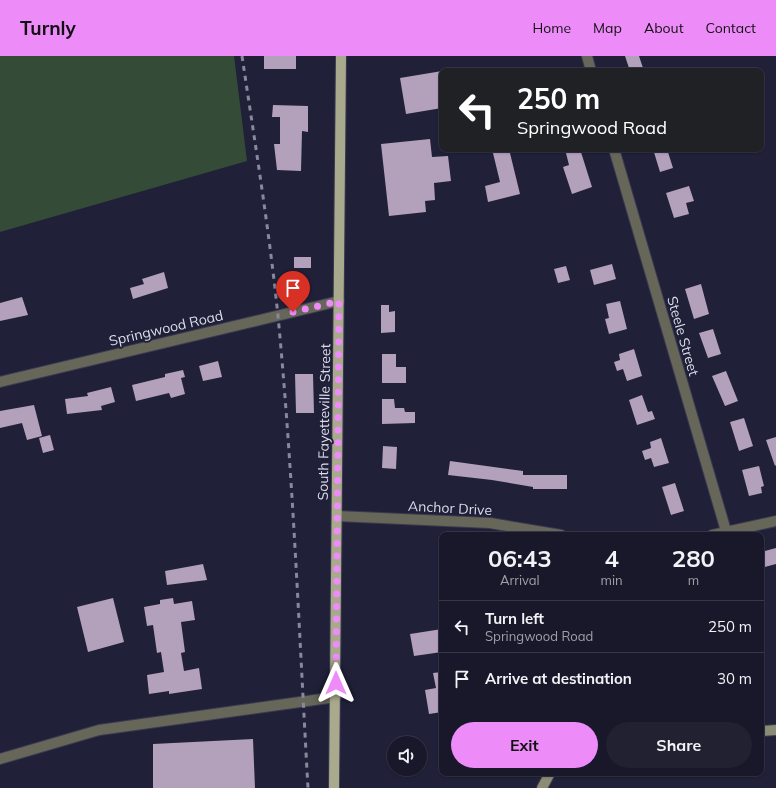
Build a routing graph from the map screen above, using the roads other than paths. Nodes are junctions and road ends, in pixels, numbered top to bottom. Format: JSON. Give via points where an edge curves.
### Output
{"nodes":[{"id":1,"x":341,"y":56,"type":"edge"},
{"id":2,"x":587,"y":56,"type":"edge"},
{"id":3,"x":590,"y":68,"type":"edge"},
{"id":4,"x":615,"y":152,"type":"edge"},
{"id":5,"x":339,"y":301,"type":"junction"},
{"id":6,"x":0,"y":382,"type":"edge"},
{"id":7,"x":337,"y":516,"type":"junction"},
{"id":8,"x":776,"y":521,"type":"edge"},
{"id":9,"x":726,"y":531,"type":"junction"},
{"id":10,"x":542,"y":532,"type":"edge"},
{"id":11,"x":722,"y":532,"type":"edge"},
{"id":12,"x":336,"y":697,"type":"junction"},
{"id":13,"x":776,"y":730,"type":"edge"},
{"id":14,"x":764,"y":731,"type":"edge"},
{"id":15,"x":0,"y":759,"type":"edge"},
{"id":16,"x":548,"y":776,"type":"edge"},
{"id":17,"x":334,"y":788,"type":"edge"},
{"id":18,"x":542,"y":788,"type":"edge"}],
"edges":[{"from":1,"to":5,"type":"main road","name":"South Fayetteville Street"},
{"from":2,"to":3,"type":"street"},
{"from":4,"to":9,"type":"street","name":"Steele Street"},
{"from":5,"to":6,"type":"street","name":"Springwood Road"},
{"from":5,"to":7,"type":"main road","name":"South Fayetteville Street"},
{"from":7,"to":10,"type":"street","name":"Anchor Drive","via":[[490,524]]},
{"from":7,"to":12,"type":"main road","name":"South Fayetteville Street"},
{"from":8,"to":9,"type":"street"},
{"from":9,"to":11,"type":"street"},
{"from":12,"to":15,"type":"street","via":[[99,730]]},
{"from":12,"to":17,"type":"main road","name":"South Fayetteville Street"},
{"from":13,"to":14,"type":"street"},
{"from":16,"to":18,"type":"street"}]}
